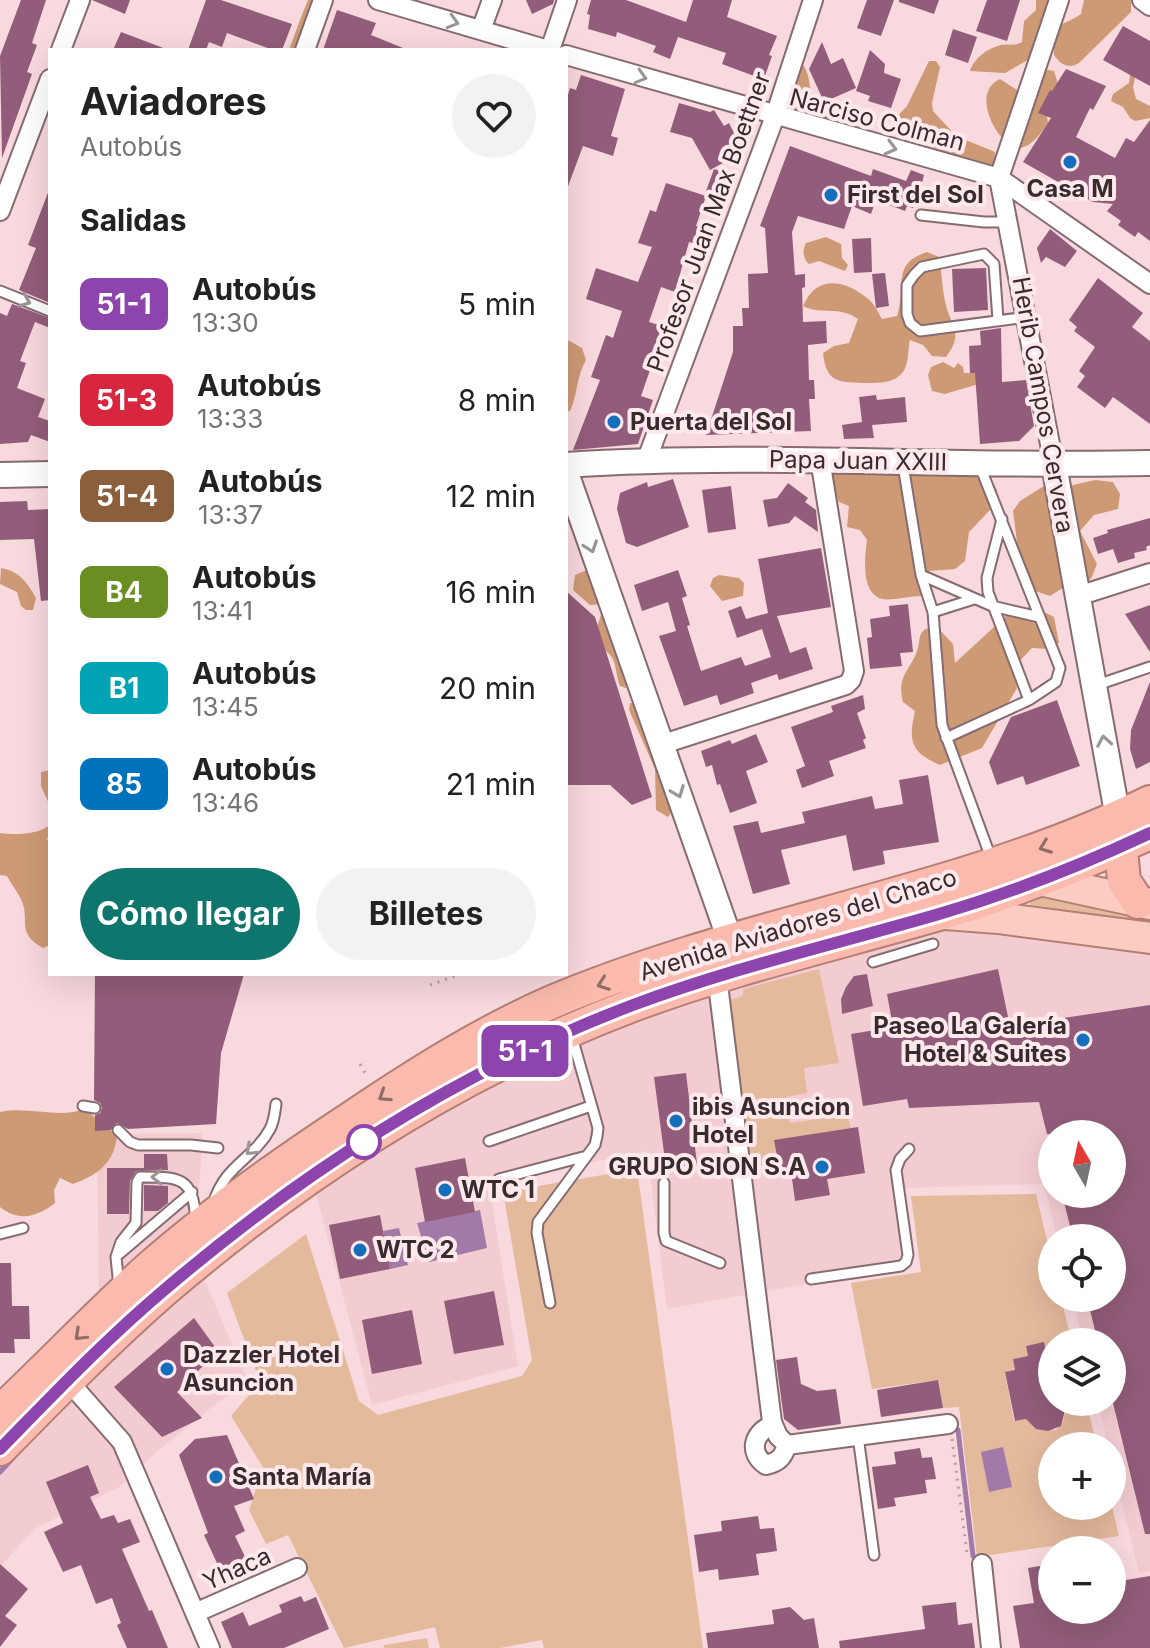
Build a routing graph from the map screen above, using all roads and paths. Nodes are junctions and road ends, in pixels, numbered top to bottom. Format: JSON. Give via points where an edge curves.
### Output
{"nodes":[{"id":1,"x":80,"y":0,"type":"edge"},
{"id":2,"x":323,"y":0,"type":"edge"},
{"id":3,"x":378,"y":0,"type":"edge"},
{"id":4,"x":492,"y":0,"type":"edge"},
{"id":5,"x":567,"y":0,"type":"edge"},
{"id":6,"x":813,"y":0,"type":"edge"},
{"id":7,"x":1059,"y":0,"type":"edge"},
{"id":8,"x":1142,"y":0,"type":"edge"},
{"id":9,"x":1150,"y":6,"type":"edge"},
{"id":10,"x":481,"y":30,"type":"junction"},
{"id":11,"x":62,"y":48,"type":"edge"},
{"id":12,"x":306,"y":48,"type":"edge"},
{"id":13,"x":542,"y":48,"type":"edge"},
{"id":14,"x":550,"y":48,"type":"edge"},
{"id":15,"x":568,"y":56,"type":"edge"},
{"id":16,"x":48,"y":84,"type":"edge"},
{"id":17,"x":775,"y":116,"type":"junction"},
{"id":18,"x":999,"y":178,"type":"junction"},
{"id":19,"x":0,"y":209,"type":"edge"},
{"id":20,"x":921,"y":215,"type":"dead end"},
{"id":21,"x":1009,"y":222,"type":"junction"},
{"id":22,"x":1150,"y":284,"type":"edge"},
{"id":23,"x":0,"y":291,"type":"edge"},
{"id":24,"x":48,"y":310,"type":"edge"},
{"id":25,"x":1027,"y":317,"type":"junction"},
{"id":26,"x":998,"y":320,"type":"junction"},
{"id":27,"x":647,"y":459,"type":"junction"},
{"id":28,"x":820,"y":459,"type":"junction"},
{"id":29,"x":903,"y":461,"type":"junction"},
{"id":30,"x":978,"y":463,"type":"junction"},
{"id":31,"x":1150,"y":463,"type":"edge"},
{"id":32,"x":568,"y":465,"type":"edge"},
{"id":33,"x":1054,"y":465,"type":"junction"},
{"id":34,"x":48,"y":474,"type":"edge"},
{"id":35,"x":0,"y":475,"type":"edge"},
{"id":36,"x":568,"y":479,"type":"edge"},
{"id":37,"x":1002,"y":519,"type":"junction"},
{"id":38,"x":1150,"y":573,"type":"edge"},
{"id":39,"x":921,"y":575,"type":"junction"},
{"id":40,"x":1078,"y":596,"type":"junction"},
{"id":41,"x":974,"y":599,"type":"junction"},
{"id":42,"x":992,"y":606,"type":"junction"},
{"id":43,"x":933,"y":612,"type":"junction"},
{"id":44,"x":1039,"y":617,"type":"junction"},
{"id":45,"x":1150,"y":667,"type":"edge"},
{"id":46,"x":1094,"y":686,"type":"junction"},
{"id":47,"x":1029,"y":700,"type":"junction"},
{"id":48,"x":946,"y":738,"type":"junction"},
{"id":49,"x":660,"y":745,"type":"junction"},
{"id":50,"x":1150,"y":802,"type":"edge"},
{"id":51,"x":1119,"y":832,"type":"junction"},
{"id":52,"x":1150,"y":833,"type":"edge"},
{"id":53,"x":993,"y":866,"type":"junction"},
{"id":54,"x":962,"y":876,"type":"junction"},
{"id":55,"x":1040,"y":880,"type":"junction"},
{"id":56,"x":1144,"y":903,"type":"edge"},
{"id":57,"x":726,"y":929,"type":"junction"},
{"id":58,"x":935,"y":929,"type":"junction"},
{"id":59,"x":1150,"y":938,"type":"edge"},
{"id":60,"x":762,"y":962,"type":"junction"},
{"id":61,"x":873,"y":962,"type":"dead end"},
{"id":62,"x":455,"y":976,"type":"edge"},
{"id":63,"x":717,"y":976,"type":"junction"},
{"id":64,"x":430,"y":985,"type":"dead end"},
{"id":65,"x":525,"y":1016,"type":"junction"},
{"id":66,"x":571,"y":1030,"type":"junction"},
{"id":67,"x":360,"y":1064,"type":"dead end"},
{"id":68,"x":368,"y":1078,"type":"dead end"},
{"id":69,"x":276,"y":1104,"type":"dead end"},
{"id":70,"x":83,"y":1106,"type":"dead end"},
{"id":71,"x":591,"y":1106,"type":"junction"},
{"id":72,"x":95,"y":1108,"type":"dead end"},
{"id":73,"x":415,"y":1112,"type":"junction"},
{"id":74,"x":118,"y":1130,"type":"dead end"},
{"id":75,"x":489,"y":1141,"type":"dead end"},
{"id":76,"x":218,"y":1148,"type":"dead end"},
{"id":77,"x":909,"y":1149,"type":"dead end"},
{"id":78,"x":583,"y":1157,"type":"junction"},
{"id":79,"x":499,"y":1179,"type":"dead end"},
{"id":80,"x":664,"y":1183,"type":"dead end"},
{"id":81,"x":192,"y":1192,"type":"junction"},
{"id":82,"x":203,"y":1224,"type":"junction"},
{"id":83,"x":23,"y":1228,"type":"dead end"},
{"id":84,"x":0,"y":1234,"type":"edge"},
{"id":85,"x":116,"y":1257,"type":"junction"},
{"id":86,"x":720,"y":1263,"type":"dead end"},
{"id":87,"x":811,"y":1279,"type":"dead end"},
{"id":88,"x":121,"y":1296,"type":"junction"},
{"id":89,"x":550,"y":1303,"type":"dead end"},
{"id":90,"x":67,"y":1380,"type":"junction"},
{"id":91,"x":0,"y":1412,"type":"edge"},
{"id":92,"x":948,"y":1424,"type":"joint"},
{"id":93,"x":772,"y":1425,"type":"junction"},
{"id":94,"x":858,"y":1436,"type":"junction"},
{"id":95,"x":787,"y":1445,"type":"junction"},
{"id":96,"x":0,"y":1449,"type":"edge"},
{"id":97,"x":874,"y":1555,"type":"dead end"},
{"id":98,"x":982,"y":1564,"type":"joint"},
{"id":99,"x":297,"y":1568,"type":"dead end"},
{"id":100,"x":195,"y":1613,"type":"junction"},
{"id":101,"x":210,"y":1648,"type":"edge"},
{"id":102,"x":991,"y":1648,"type":"edge"}],
"edges":[{"from":1,"to":11,"type":"street"},
{"from":2,"to":12,"type":"street"},
{"from":3,"to":10,"type":"street","one_way":true},
{"from":4,"to":10,"type":"street"},
{"from":5,"to":14,"type":"street"},
{"from":6,"to":17,"type":"street","name":"Profesor Juan Max Boettner"},
{"from":7,"to":18,"type":"street"},
{"from":8,"to":9,"type":"street"},
{"from":10,"to":13,"type":"street"},
{"from":15,"to":17,"type":"street","name":"Narciso Colman","one_way":true},
{"from":16,"to":19,"type":"street"},
{"from":17,"to":18,"type":"street","name":"Narciso Colman","one_way":true},
{"from":17,"to":27,"type":"street","name":"Profesor Juan Max Boettner"},
{"from":18,"to":21,"type":"street","name":"Herib Campos Cervera"},
{"from":18,"to":22,"type":"street","name":"Narciso Colman"},
{"from":20,"to":21,"type":"lane"},
{"from":21,"to":25,"type":"street","name":"Herib Campos Cervera"},
{"from":23,"to":24,"type":"lane","one_way":true},
{"from":25,"to":26,"type":"lane"},
{"from":25,"to":33,"type":"street","name":"Herib Campos Cervera"},
{"from":26,"to":26,"type":"lane","via":[[994,264],[984,254],[922,267],[907,285],[907,314],[920,331]]},
{"from":27,"to":28,"type":"street","name":"Papa Juan XXIII"},
{"from":27,"to":32,"type":"street","name":"Papa Juan XXIII"},
{"from":28,"to":29,"type":"street","name":"Papa Juan XXIII"},
{"from":28,"to":49,"type":"street","via":[[854,671],[851,680]]},
{"from":29,"to":30,"type":"street","name":"Papa Juan XXIII"},
{"from":29,"to":39,"type":"lane"},
{"from":30,"to":33,"type":"street","name":"Papa Juan XXIII"},
{"from":30,"to":37,"type":"lane"},
{"from":31,"to":33,"type":"street","name":"Papa Juan XXIII"},
{"from":33,"to":40,"type":"street","name":"Herib Campos Cervera"},
{"from":34,"to":35,"type":"street"},
{"from":36,"to":49,"type":"street","one_way":true},
{"from":37,"to":42,"type":"lane","via":[[987,578]]},
{"from":37,"to":44,"type":"lane"},
{"from":38,"to":40,"type":"street"},
{"from":39,"to":41,"type":"lane"},
{"from":39,"to":43,"type":"lane"},
{"from":40,"to":46,"type":"street","name":"Herib Campos Cervera"},
{"from":41,"to":42,"type":"lane"},
{"from":41,"to":43,"type":"lane"},
{"from":42,"to":44,"type":"lane"},
{"from":42,"to":47,"type":"lane"},
{"from":43,"to":48,"type":"lane"},
{"from":44,"to":47,"type":"lane","via":[[1060,675]]},
{"from":45,"to":46,"type":"lane"},
{"from":51,"to":46,"type":"street","name":"Herib Campos Cervera","one_way":true},
{"from":47,"to":48,"type":"lane"},
{"from":48,"to":53,"type":"lane"},
{"from":49,"to":57,"type":"street","one_way":true},
{"from":50,"to":51,"type":"highway","name":"Avenida Aviadores del Chaco"},
{"from":51,"to":52,"type":"highway","name":"Avenida Aviadores del Chaco"},
{"from":51,"to":53,"type":"highway","name":"Avenida Aviadores del Chaco","one_way":true},
{"from":51,"to":55,"type":"highway","name":"Avenida Aviadores del Chaco"},
{"from":51,"to":56,"type":"highway","via":[[1124,881]]},
{"from":53,"to":54,"type":"highway","name":"Avenida Aviadores del Chaco"},
{"from":54,"to":55,"type":"highway"},
{"from":54,"to":57,"type":"highway","name":"Avenida Aviadores del Chaco"},
{"from":55,"to":56,"type":"main road"},
{"from":55,"to":58,"type":"highway","name":"Avenida Aviadores del Chaco"},
{"from":57,"to":60,"type":"street"},
{"from":57,"to":65,"type":"highway","name":"Avenida Aviadores del Chaco","one_way":true},
{"from":58,"to":59,"type":"main road","via":[[998,918]]},
{"from":58,"to":60,"type":"highway","name":"Avenida Aviadores del Chaco"},
{"from":58,"to":61,"type":"lane"},
{"from":60,"to":63,"type":"highway","name":"Avenida Aviadores del Chaco"},
{"from":62,"to":64,"type":"path"},
{"from":63,"to":66,"type":"highway","name":"Avenida Aviadores del Chaco"},
{"from":63,"to":93,"type":"street"},
{"from":65,"to":73,"type":"highway","via":[[500,1049],[439,1083]]},
{"from":65,"to":82,"type":"highway","name":"Avenida Aviadores del Chaco","one_way":true,"via":[[409,1079]]},
{"from":66,"to":71,"type":"lane"},
{"from":66,"to":73,"type":"highway","name":"Avenida Aviadores del Chaco"},
{"from":67,"to":68,"type":"path"},
{"from":69,"to":82,"type":"lane","one_way":true,"via":[[271,1127],[233,1167]]},
{"from":70,"to":72,"type":"lane"},
{"from":71,"to":75,"type":"lane"},
{"from":71,"to":78,"type":"lane","via":[[597,1136]]},
{"from":73,"to":90,"type":"highway","name":"Avenida Aviadores del Chaco","via":[[331,1163],[227,1239]]},
{"from":74,"to":76,"type":"lane","via":[[138,1145]]},
{"from":77,"to":87,"type":"lane","via":[[896,1170],[906,1262]]},
{"from":78,"to":79,"type":"lane"},
{"from":78,"to":89,"type":"lane","via":[[538,1222]]},
{"from":80,"to":86,"type":"lane","via":[[666,1241]]},
{"from":81,"to":82,"type":"lane"},
{"from":81,"to":85,"type":"lane"},
{"from":81,"to":85,"type":"lane","one_way":true,"via":[[177,1177],[140,1177],[136,1223]]},
{"from":82,"to":88,"type":"highway","name":"Avenida Aviadores del Chaco"},
{"from":83,"to":84,"type":"lane"},
{"from":85,"to":88,"type":"lane"},
{"from":88,"to":90,"type":"highway","name":"Avenida Aviadores del Chaco","one_way":true},
{"from":90,"to":91,"type":"highway","name":"Avenida Aviadores del Chaco"},
{"from":90,"to":96,"type":"highway","name":"Avenida Aviadores del Chaco"},
{"from":90,"to":100,"type":"street","via":[[122,1442]]},
{"from":92,"to":94,"type":"street"},
{"from":92,"to":98,"type":"path","via":[[965,1552]]},
{"from":93,"to":95,"type":"street"},
{"from":93,"to":95,"type":"street","via":[[756,1439],[757,1459],[766,1465],[777,1462]]},
{"from":94,"to":95,"type":"street"},
{"from":94,"to":97,"type":"lane"},
{"from":98,"to":102,"type":"street"},
{"from":99,"to":100,"type":"street","name":"Yhaca"},
{"from":100,"to":101,"type":"street"}]}
